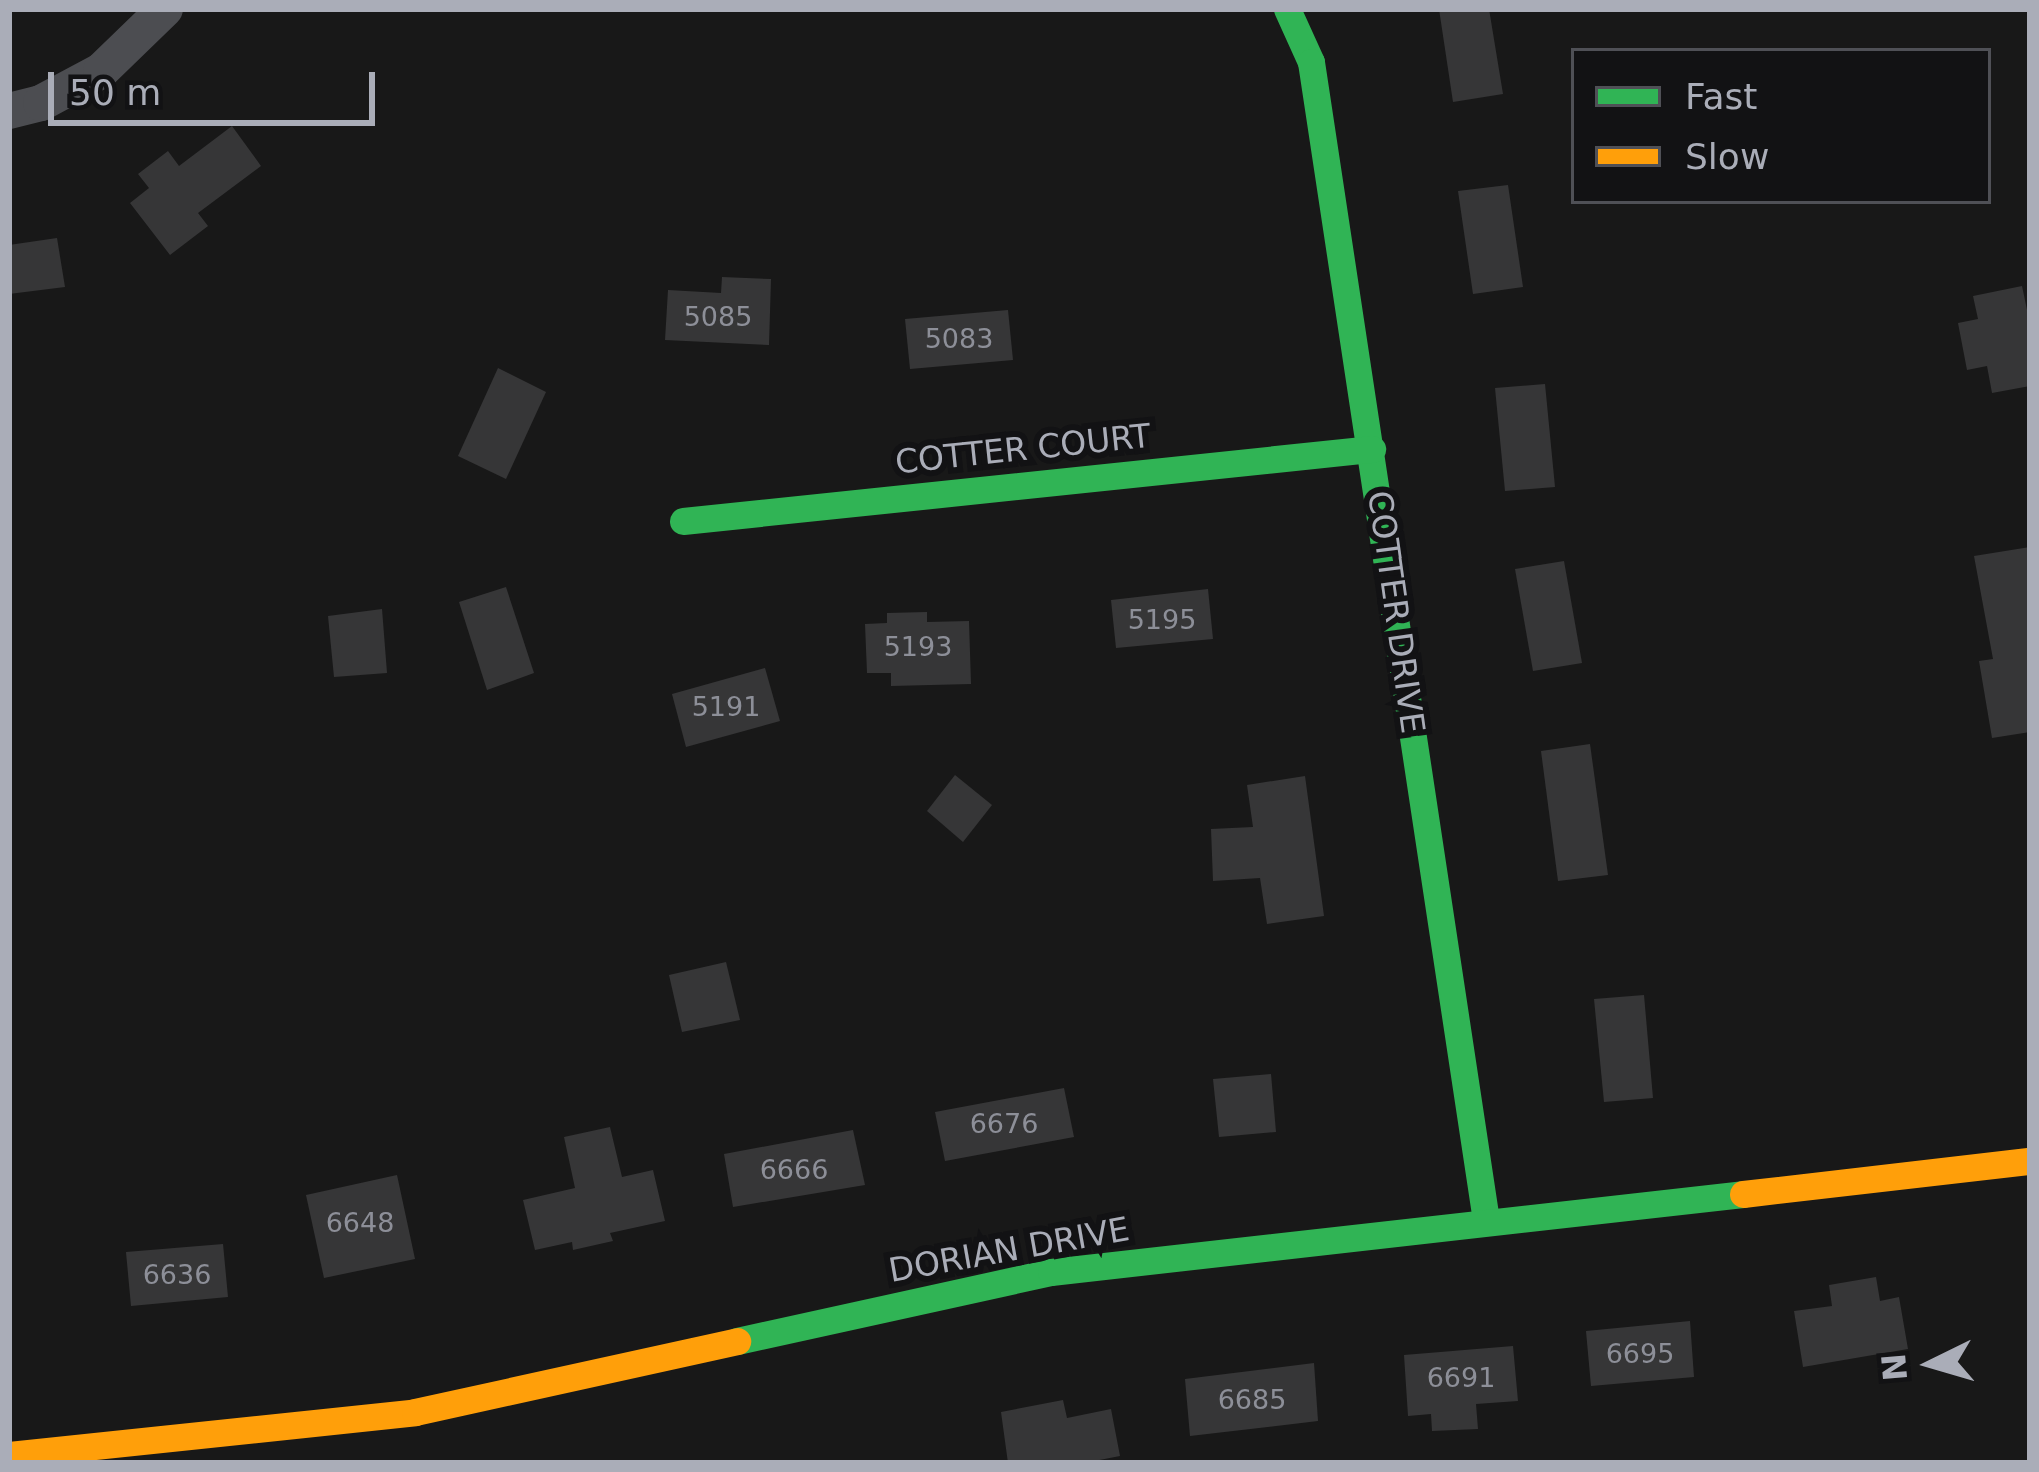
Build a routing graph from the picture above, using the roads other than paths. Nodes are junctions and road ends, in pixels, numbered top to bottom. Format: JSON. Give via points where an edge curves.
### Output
{"nodes":[{"id":1,"x":165,"y":9,"type":"edge"},
{"id":2,"x":1287,"y":9,"type":"edge"},
{"id":3,"x":9,"y":111,"type":"edge"},
{"id":4,"x":1372,"y":449,"type":"junction"},
{"id":5,"x":683,"y":521,"type":"dead end"},
{"id":6,"x":2030,"y":1161,"type":"edge"},
{"id":7,"x":1486,"y":1221,"type":"junction"},
{"id":8,"x":9,"y":1455,"type":"edge"}],
"edges":[{"from":1,"to":3,"type":"street","via":[[101,71]]},
{"from":2,"to":4,"type":"street","name":"COTTER DRIVE","via":[[1311,62]]},
{"from":4,"to":5,"type":"street","name":"COTTER COURT"},
{"from":4,"to":7,"type":"street","name":"COTTER DRIVE"},
{"from":6,"to":7,"type":"street","name":"DORIAN DRIVE"},
{"from":7,"to":8,"type":"street","name":"DORIAN DRIVE","via":[[1051,1272],[415,1412]]}]}
